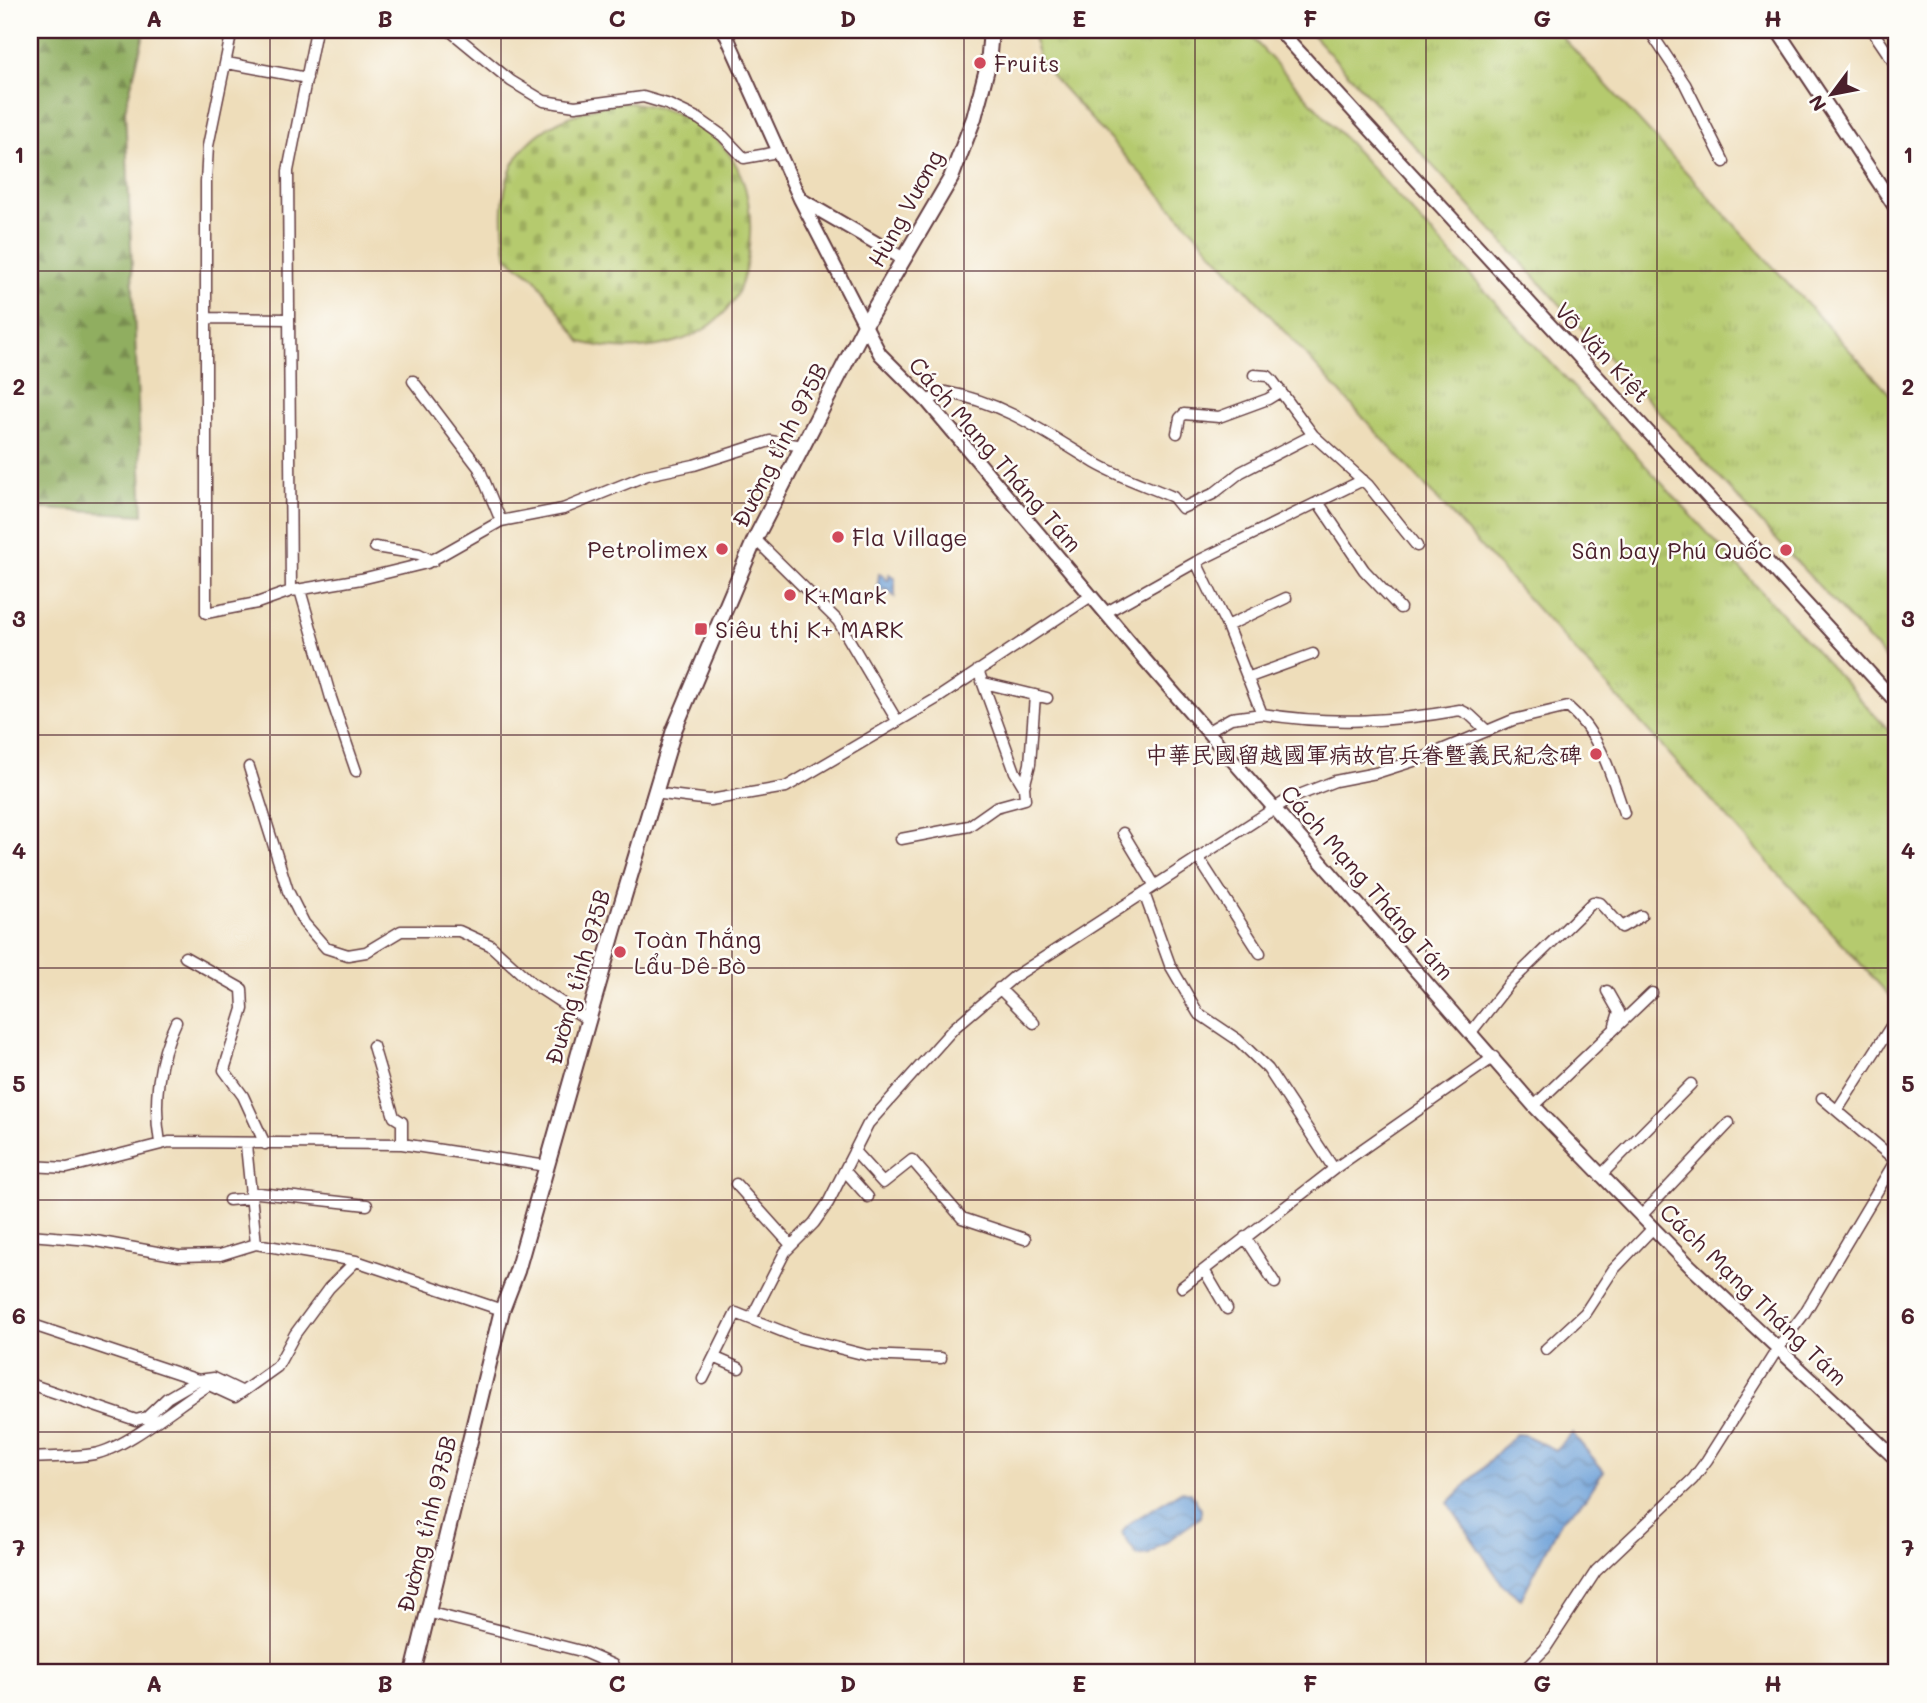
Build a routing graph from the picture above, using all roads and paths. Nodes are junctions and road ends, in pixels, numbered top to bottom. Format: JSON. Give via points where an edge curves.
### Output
{"nodes":[{"id":1,"x":232,"y":30,"type":"edge"},
{"id":2,"x":316,"y":30,"type":"edge"},
{"id":3,"x":449,"y":30,"type":"edge"},
{"id":4,"x":724,"y":30,"type":"edge"},
{"id":5,"x":991,"y":30,"type":"edge"},
{"id":6,"x":1279,"y":30,"type":"edge"},
{"id":7,"x":1649,"y":30,"type":"edge"},
{"id":8,"x":1777,"y":30,"type":"edge"},
{"id":9,"x":1872,"y":30,"type":"edge"},
{"id":10,"x":226,"y":63,"type":"junction"},
{"id":11,"x":1897,"y":67,"type":"edge"},
{"id":12,"x":307,"y":78,"type":"junction"},
{"id":13,"x":778,"y":152,"type":"junction"},
{"id":14,"x":1724,"y":162,"type":"dead end"},
{"id":15,"x":800,"y":199,"type":"junction"},
{"id":16,"x":1897,"y":210,"type":"edge"},
{"id":17,"x":902,"y":258,"type":"junction"},
{"id":18,"x":208,"y":318,"type":"junction"},
{"id":19,"x":288,"y":319,"type":"junction"},
{"id":20,"x":866,"y":323,"type":"junction"},
{"id":21,"x":1254,"y":375,"type":"dead end"},
{"id":22,"x":413,"y":381,"type":"dead end"},
{"id":23,"x":1281,"y":391,"type":"junction"},
{"id":24,"x":927,"y":401,"type":"junction"},
{"id":25,"x":1177,"y":433,"type":"dead end"},
{"id":26,"x":1313,"y":435,"type":"junction"},
{"id":27,"x":804,"y":446,"type":"junction"},
{"id":28,"x":1363,"y":480,"type":"junction"},
{"id":29,"x":1318,"y":502,"type":"junction"},
{"id":30,"x":501,"y":521,"type":"junction"},
{"id":31,"x":755,"y":540,"type":"junction"},
{"id":32,"x":1417,"y":546,"type":"dead end"},
{"id":33,"x":376,"y":547,"type":"dead end"},
{"id":34,"x":433,"y":561,"type":"junction"},
{"id":35,"x":1196,"y":562,"type":"junction"},
{"id":36,"x":296,"y":590,"type":"junction"},
{"id":37,"x":1091,"y":596,"type":"junction"},
{"id":38,"x":1286,"y":598,"type":"dead end"},
{"id":39,"x":1400,"y":608,"type":"dead end"},
{"id":40,"x":1105,"y":613,"type":"junction"},
{"id":41,"x":1227,"y":626,"type":"junction"},
{"id":42,"x":1313,"y":654,"type":"dead end"},
{"id":43,"x":978,"y":670,"type":"junction"},
{"id":44,"x":1247,"y":678,"type":"junction"},
{"id":45,"x":984,"y":683,"type":"junction"},
{"id":46,"x":1035,"y":695,"type":"junction"},
{"id":47,"x":1047,"y":698,"type":"dead end"},
{"id":48,"x":1897,"y":703,"type":"edge"},
{"id":49,"x":1262,"y":714,"type":"junction"},
{"id":50,"x":897,"y":719,"type":"junction"},
{"id":51,"x":1486,"y":730,"type":"junction"},
{"id":52,"x":1208,"y":731,"type":"junction"},
{"id":53,"x":249,"y":768,"type":"dead end"},
{"id":54,"x":356,"y":771,"type":"dead end"},
{"id":55,"x":1024,"y":787,"type":"junction"},
{"id":56,"x":654,"y":793,"type":"junction"},
{"id":57,"x":1276,"y":807,"type":"junction"},
{"id":58,"x":1624,"y":813,"type":"dead end"},
{"id":59,"x":1123,"y":833,"type":"dead end"},
{"id":60,"x":901,"y":839,"type":"dead end"},
{"id":61,"x":1198,"y":857,"type":"junction"},
{"id":62,"x":1155,"y":886,"type":"junction"},
{"id":63,"x":1144,"y":893,"type":"junction"},
{"id":64,"x":1641,"y":916,"type":"dead end"},
{"id":65,"x":1260,"y":953,"type":"dead end"},
{"id":66,"x":185,"y":957,"type":"dead end"},
{"id":67,"x":999,"y":988,"type":"junction"},
{"id":68,"x":1607,"y":991,"type":"dead end"},
{"id":69,"x":1652,"y":993,"type":"dead end"},
{"id":70,"x":588,"y":1020,"type":"junction"},
{"id":71,"x":1895,"y":1020,"type":"dead end"},
{"id":72,"x":176,"y":1022,"type":"dead end"},
{"id":73,"x":1034,"y":1023,"type":"dead end"},
{"id":74,"x":1615,"y":1026,"type":"junction"},
{"id":75,"x":1472,"y":1031,"type":"junction"},
{"id":76,"x":373,"y":1046,"type":"dead end"},
{"id":77,"x":1494,"y":1057,"type":"junction"},
{"id":78,"x":1690,"y":1084,"type":"dead end"},
{"id":79,"x":1822,"y":1098,"type":"dead end"},
{"id":80,"x":1534,"y":1106,"type":"junction"},
{"id":81,"x":1838,"y":1109,"type":"junction"},
{"id":82,"x":1729,"y":1123,"type":"dead end"},
{"id":83,"x":160,"y":1143,"type":"junction"},
{"id":84,"x":265,"y":1144,"type":"junction"},
{"id":85,"x":402,"y":1144,"type":"junction"},
{"id":86,"x":246,"y":1145,"type":"junction"},
{"id":87,"x":854,"y":1151,"type":"junction"},
{"id":88,"x":1896,"y":1159,"type":"edge"},
{"id":89,"x":30,"y":1166,"type":"edge"},
{"id":90,"x":547,"y":1166,"type":"junction"},
{"id":91,"x":1334,"y":1169,"type":"junction"},
{"id":92,"x":845,"y":1171,"type":"junction"},
{"id":93,"x":1600,"y":1176,"type":"junction"},
{"id":94,"x":736,"y":1184,"type":"dead end"},
{"id":95,"x":251,"y":1195,"type":"junction"},
{"id":96,"x":868,"y":1197,"type":"dead end"},
{"id":97,"x":229,"y":1199,"type":"dead end"},
{"id":98,"x":368,"y":1205,"type":"dead end"},
{"id":99,"x":1641,"y":1216,"type":"junction"},
{"id":100,"x":1653,"y":1228,"type":"junction"},
{"id":101,"x":30,"y":1235,"type":"edge"},
{"id":102,"x":1245,"y":1237,"type":"junction"},
{"id":103,"x":1025,"y":1239,"type":"dead end"},
{"id":104,"x":256,"y":1244,"type":"junction"},
{"id":105,"x":791,"y":1245,"type":"junction"},
{"id":106,"x":356,"y":1261,"type":"junction"},
{"id":107,"x":1204,"y":1270,"type":"junction"},
{"id":108,"x":1275,"y":1283,"type":"dead end"},
{"id":109,"x":1182,"y":1287,"type":"dead end"},
{"id":110,"x":502,"y":1310,"type":"junction"},
{"id":111,"x":1227,"y":1310,"type":"dead end"},
{"id":112,"x":751,"y":1319,"type":"junction"},
{"id":113,"x":30,"y":1324,"type":"edge"},
{"id":114,"x":1778,"y":1348,"type":"junction"},
{"id":115,"x":1546,"y":1349,"type":"dead end"},
{"id":116,"x":716,"y":1358,"type":"junction"},
{"id":117,"x":941,"y":1358,"type":"dead end"},
{"id":118,"x":739,"y":1368,"type":"dead end"},
{"id":119,"x":704,"y":1379,"type":"dead end"},
{"id":120,"x":198,"y":1380,"type":"junction"},
{"id":121,"x":30,"y":1384,"type":"edge"},
{"id":122,"x":242,"y":1391,"type":"junction"},
{"id":123,"x":30,"y":1458,"type":"edge"},
{"id":124,"x":1897,"y":1460,"type":"edge"},
{"id":125,"x":427,"y":1612,"type":"junction"},
{"id":126,"x":613,"y":1665,"type":"dead end"},
{"id":127,"x":413,"y":1673,"type":"edge"},
{"id":128,"x":1521,"y":1673,"type":"edge"}],
"edges":[{"from":1,"to":10,"type":"street"},
{"from":2,"to":12,"type":"street"},
{"from":3,"to":13,"type":"street","via":[[511,81],[544,101],[575,106],[643,97],[699,119],[744,158]]},
{"from":4,"to":13,"type":"street","name":"Cách Mạng Tháng Tám"},
{"from":5,"to":17,"type":"main road","name":"Hùng Vương","via":[[988,65],[963,150]]},
{"from":6,"to":48,"type":"street","name":"Võ Văn Kiệt"},
{"from":7,"to":14,"type":"street","via":[[1685,84]]},
{"from":8,"to":16,"type":"street"},
{"from":9,"to":11,"type":"street"},
{"from":10,"to":12,"type":"street"},
{"from":10,"to":18,"type":"street","via":[[208,146]]},
{"from":12,"to":19,"type":"street","via":[[288,171]]},
{"from":13,"to":15,"type":"street","name":"Cách Mạng Tháng Tám"},
{"from":15,"to":17,"type":"street"},
{"from":15,"to":20,"type":"street","name":"Cách Mạng Tháng Tám"},
{"from":17,"to":20,"type":"main road","name":"Hùng Vương"},
{"from":18,"to":19,"type":"street"},
{"from":18,"to":36,"type":"street","via":[[206,613]]},
{"from":19,"to":36,"type":"street"},
{"from":20,"to":24,"type":"street","name":"Cách Mạng Tháng Tám","via":[[880,354]]},
{"from":20,"to":27,"type":"main road","name":"Đường tỉnh 975B"},
{"from":21,"to":23,"type":"street","via":[[1268,376]]},
{"from":22,"to":30,"type":"street","via":[[479,468]]},
{"from":23,"to":25,"type":"street","via":[[1219,417],[1184,414]]},
{"from":23,"to":26,"type":"street"},
{"from":24,"to":26,"type":"street","via":[[945,392],[1007,409],[1096,463],[1173,498],[1182,508]]},
{"from":24,"to":37,"type":"street","name":"Cách Mạng Tháng Tám"},
{"from":26,"to":28,"type":"street"},
{"from":27,"to":30,"type":"street","via":[[770,441],[647,475],[563,509]]},
{"from":27,"to":31,"type":"main road","name":"Đường tỉnh 975B"},
{"from":28,"to":29,"type":"street"},
{"from":28,"to":32,"type":"street"},
{"from":29,"to":35,"type":"street"},
{"from":29,"to":39,"type":"street","via":[[1364,570]]},
{"from":30,"to":34,"type":"street"},
{"from":31,"to":50,"type":"street","via":[[838,621]]},
{"from":31,"to":56,"type":"main road","name":"Đường tỉnh 975B","via":[[674,730]]},
{"from":33,"to":34,"type":"street"},
{"from":34,"to":36,"type":"street"},
{"from":35,"to":40,"type":"street"},
{"from":35,"to":41,"type":"street"},
{"from":36,"to":54,"type":"street"},
{"from":37,"to":40,"type":"street","name":"Cách Mạng Tháng Tám"},
{"from":37,"to":43,"type":"street"},
{"from":38,"to":41,"type":"street"},
{"from":40,"to":52,"type":"street","name":"Cách Mạng Tháng Tám"},
{"from":41,"to":44,"type":"street"},
{"from":42,"to":44,"type":"street"},
{"from":43,"to":45,"type":"street"},
{"from":43,"to":50,"type":"street"},
{"from":44,"to":49,"type":"street"},
{"from":45,"to":46,"type":"street"},
{"from":45,"to":55,"type":"street"},
{"from":46,"to":47,"type":"street"},
{"from":46,"to":55,"type":"street"},
{"from":49,"to":51,"type":"street","via":[[1302,721],[1374,722],[1460,710]]},
{"from":49,"to":52,"type":"street","via":[[1231,718]]},
{"from":50,"to":56,"type":"street","via":[[786,787],[710,800]]},
{"from":51,"to":57,"type":"street","via":[[1420,759],[1335,781]]},
{"from":51,"to":58,"type":"street","via":[[1568,707],[1600,748]]},
{"from":52,"to":57,"type":"street","name":"Cách Mạng Tháng Tám"},
{"from":53,"to":70,"type":"street","via":[[288,891],[304,923],[326,948],[348,955],[366,952],[401,931],[458,931],[490,945],[533,984]]},
{"from":55,"to":60,"type":"street","via":[[1025,799],[996,807],[969,826]]},
{"from":56,"to":70,"type":"main road","name":"Đường tỉnh 975B"},
{"from":57,"to":61,"type":"street"},
{"from":57,"to":75,"type":"street","name":"Cách Mạng Tháng Tám"},
{"from":59,"to":62,"type":"street"},
{"from":61,"to":62,"type":"street"},
{"from":61,"to":65,"type":"street"},
{"from":62,"to":63,"type":"street"},
{"from":63,"to":67,"type":"street"},
{"from":63,"to":91,"type":"street","via":[[1170,965],[1198,1013],[1238,1040],[1268,1069]]},
{"from":64,"to":75,"type":"street","via":[[1622,927],[1600,903],[1593,902],[1509,984]]},
{"from":66,"to":84,"type":"street","via":[[242,989],[243,1009],[224,1070],[243,1096]]},
{"from":67,"to":73,"type":"street"},
{"from":67,"to":87,"type":"street","via":[[954,1028],[876,1112]]},
{"from":68,"to":74,"type":"street","via":[[1619,1012]]},
{"from":69,"to":74,"type":"street"},
{"from":70,"to":90,"type":"main road","name":"Đường tỉnh 975B"},
{"from":71,"to":81,"type":"street"},
{"from":72,"to":83,"type":"street","via":[[160,1068],[156,1113]]},
{"from":74,"to":80,"type":"street"},
{"from":75,"to":77,"type":"street","name":"Cách Mạng Tháng Tám"},
{"from":76,"to":85,"type":"street","via":[[394,1117],[402,1122]]},
{"from":77,"to":80,"type":"street","name":"Cách Mạng Tháng Tám"},
{"from":77,"to":91,"type":"street"},
{"from":78,"to":93,"type":"street"},
{"from":79,"to":81,"type":"street"},
{"from":80,"to":93,"type":"street","name":"Cách Mạng Tháng Tám"},
{"from":81,"to":88,"type":"street"},
{"from":82,"to":99,"type":"street"},
{"from":83,"to":86,"type":"street"},
{"from":83,"to":89,"type":"street","via":[[67,1168]]},
{"from":84,"to":85,"type":"street"},
{"from":84,"to":86,"type":"street"},
{"from":85,"to":90,"type":"street"},
{"from":86,"to":95,"type":"street"},
{"from":87,"to":92,"type":"street"},
{"from":87,"to":103,"type":"street","via":[[883,1183],[912,1160],[962,1218]]},
{"from":88,"to":114,"type":"street","via":[[1804,1314]]},
{"from":90,"to":110,"type":"main road","name":"Đường tỉnh 975B"},
{"from":91,"to":102,"type":"street"},
{"from":92,"to":96,"type":"street"},
{"from":92,"to":105,"type":"street","via":[[821,1215]]},
{"from":93,"to":99,"type":"street","name":"Cách Mạng Tháng Tám"},
{"from":94,"to":105,"type":"street"},
{"from":95,"to":97,"type":"street"},
{"from":95,"to":98,"type":"street"},
{"from":95,"to":104,"type":"street"},
{"from":99,"to":100,"type":"street","name":"Cách Mạng Tháng Tám"},
{"from":100,"to":114,"type":"street","name":"Cách Mạng Tháng Tám"},
{"from":100,"to":115,"type":"street","via":[[1613,1270],[1584,1313]]},
{"from":101,"to":104,"type":"street","via":[[179,1256],[220,1255]]},
{"from":102,"to":107,"type":"street"},
{"from":102,"to":108,"type":"street"},
{"from":104,"to":106,"type":"street"},
{"from":105,"to":112,"type":"street"},
{"from":106,"to":110,"type":"street"},
{"from":106,"to":122,"type":"street","via":[[329,1288],[277,1367]]},
{"from":107,"to":109,"type":"street"},
{"from":107,"to":111,"type":"street"},
{"from":110,"to":125,"type":"main road","name":"Đường tỉnh 975B"},
{"from":112,"to":116,"type":"street","via":[[736,1313]]},
{"from":112,"to":117,"type":"street","via":[[799,1338],[866,1355]]},
{"from":113,"to":120,"type":"street"},
{"from":114,"to":124,"type":"street","name":"Cách Mạng Tháng Tám"},
{"from":114,"to":128,"type":"street","via":[[1693,1479],[1596,1571],[1545,1649]]},
{"from":116,"to":118,"type":"street"},
{"from":116,"to":119,"type":"street"},
{"from":120,"to":121,"type":"street","via":[[136,1420]]},
{"from":120,"to":122,"type":"street","via":[[214,1378]]},
{"from":122,"to":123,"type":"street","via":[[231,1396],[209,1385],[98,1453]]},
{"from":125,"to":126,"type":"street","via":[[581,1651]]},
{"from":125,"to":127,"type":"main road","name":"Đường tỉnh 975B"}]}
